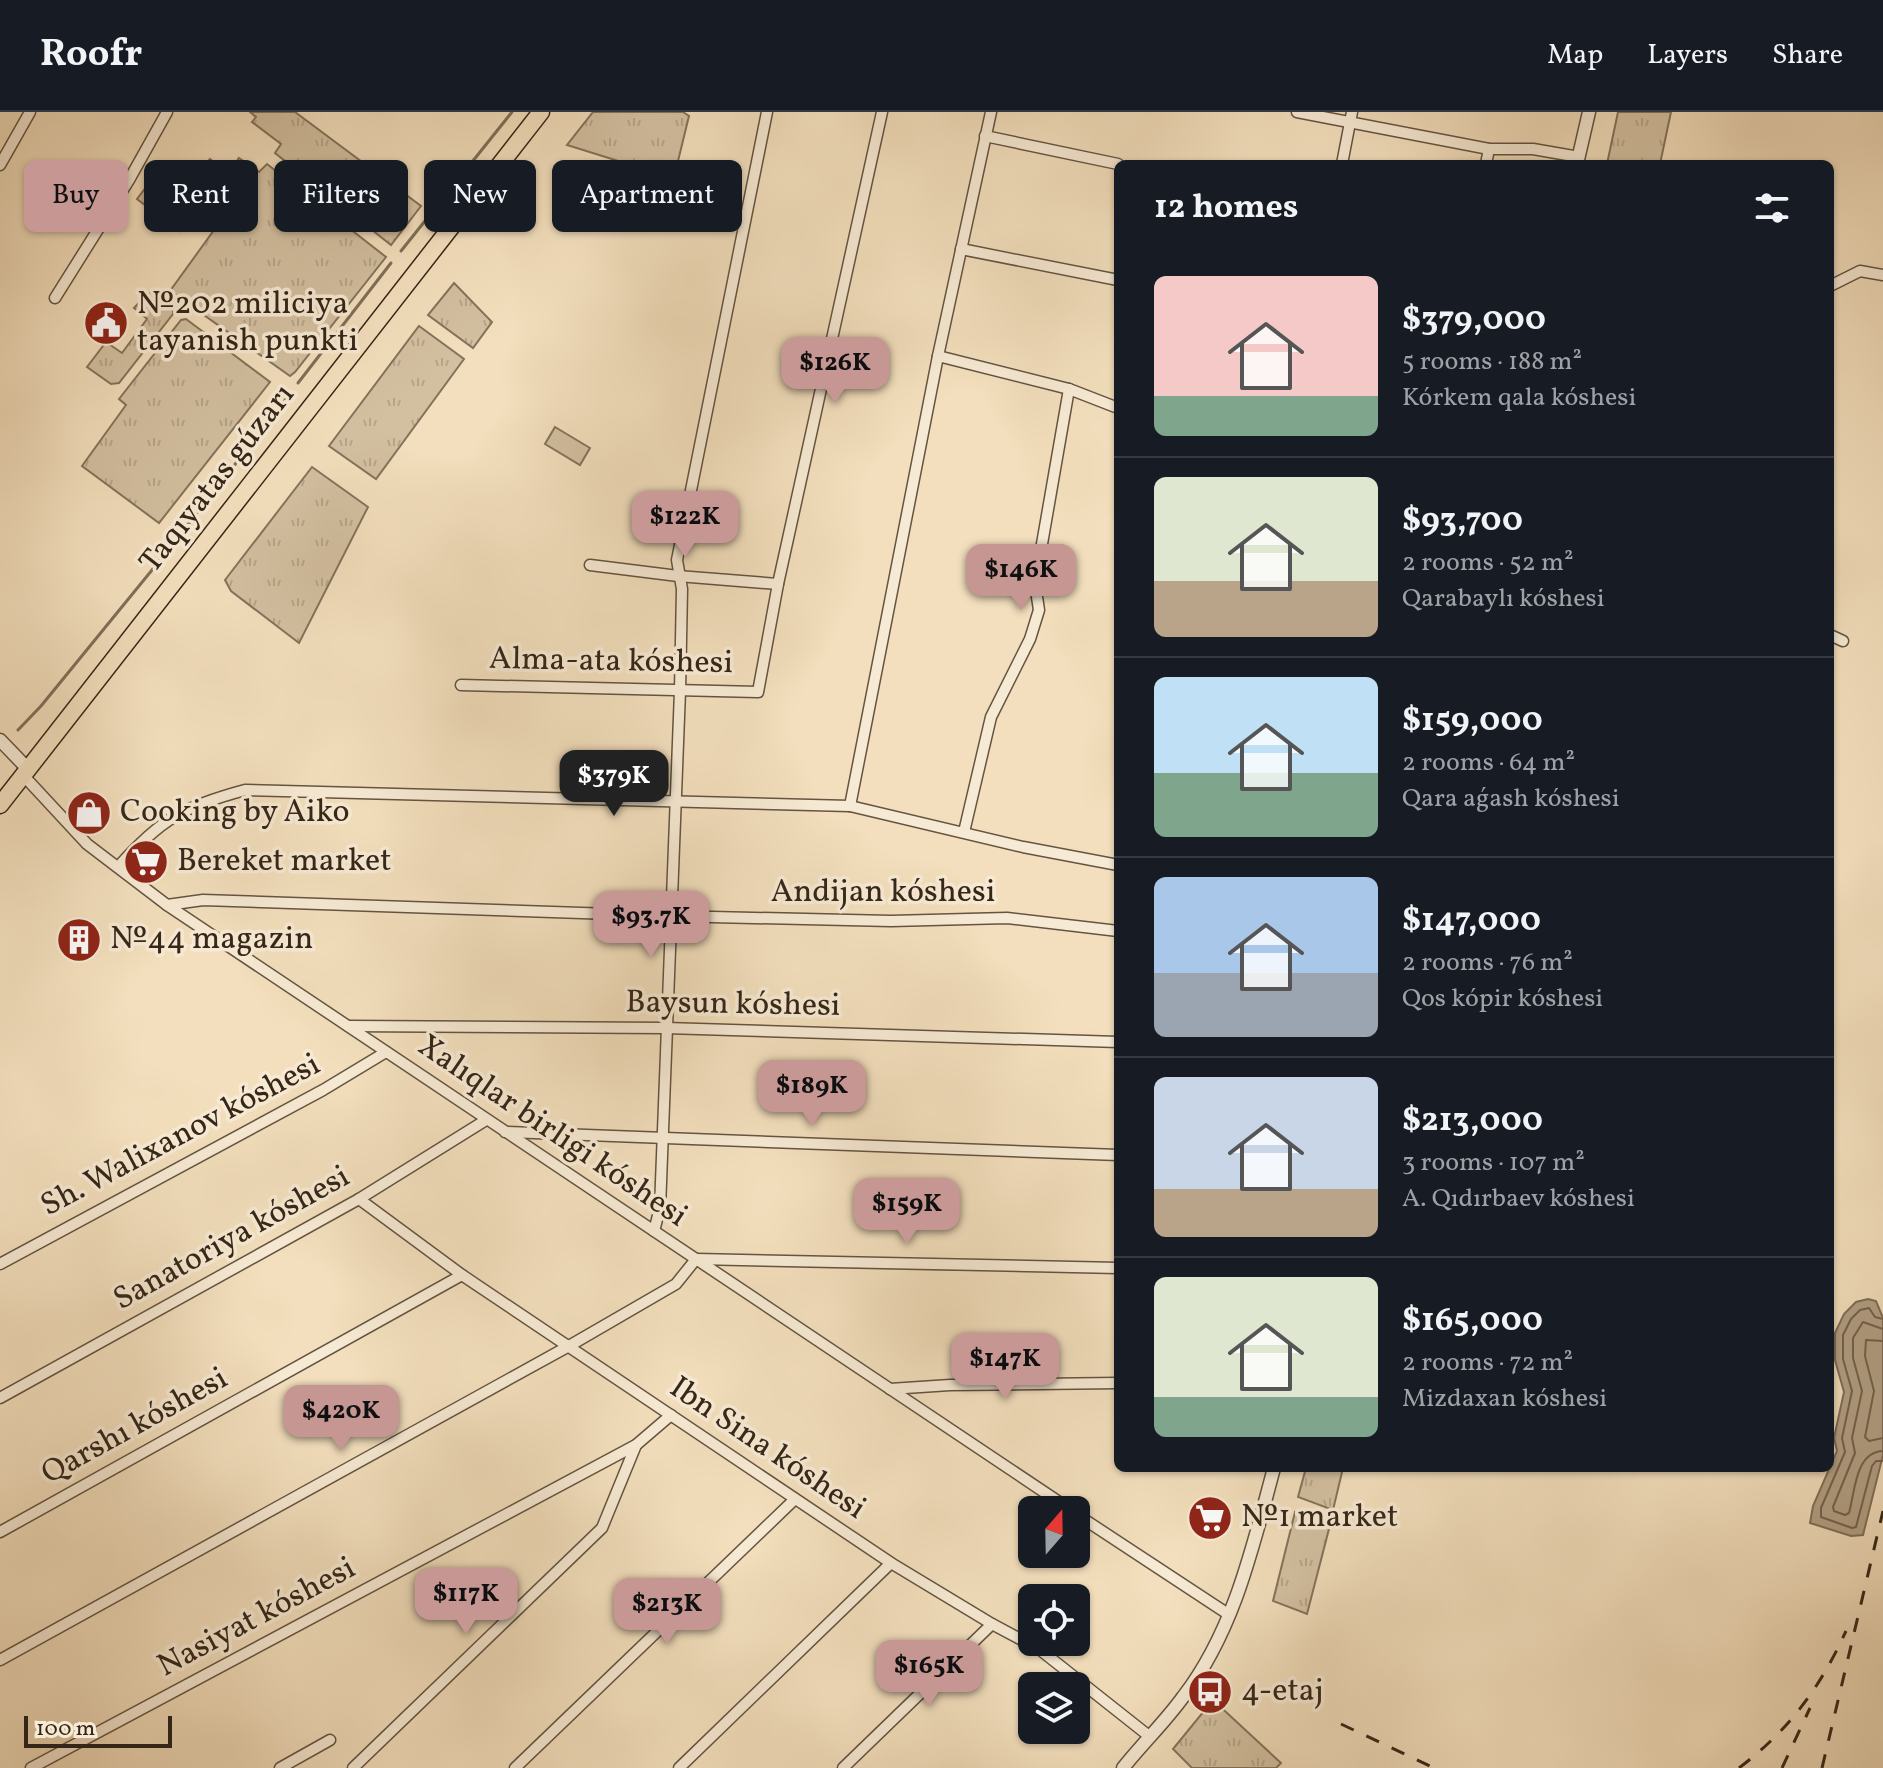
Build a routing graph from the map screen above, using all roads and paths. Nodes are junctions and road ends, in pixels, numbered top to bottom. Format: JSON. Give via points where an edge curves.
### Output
{"nodes":[{"id":1,"x":30,"y":112,"type":"edge"},
{"id":2,"x":167,"y":112,"type":"edge"},
{"id":3,"x":541,"y":112,"type":"edge"},
{"id":4,"x":767,"y":112,"type":"edge"},
{"id":5,"x":882,"y":112,"type":"edge"},
{"id":6,"x":991,"y":112,"type":"edge"},
{"id":7,"x":1297,"y":112,"type":"edge"},
{"id":8,"x":1589,"y":112,"type":"edge"},
{"id":9,"x":1351,"y":118,"type":"edge"},
{"id":10,"x":985,"y":136,"type":"junction"},
{"id":11,"x":1489,"y":149,"type":"junction"},
{"id":12,"x":1343,"y":160,"type":"edge"},
{"id":13,"x":1487,"y":160,"type":"edge"},
{"id":14,"x":1578,"y":160,"type":"edge"},
{"id":15,"x":1114,"y":163,"type":"edge"},
{"id":16,"x":0,"y":165,"type":"edge"},
{"id":17,"x":961,"y":249,"type":"junction"},
{"id":18,"x":1883,"y":275,"type":"edge"},
{"id":19,"x":1114,"y":279,"type":"edge"},
{"id":20,"x":1834,"y":284,"type":"edge"},
{"id":21,"x":55,"y":298,"type":"dead end"},
{"id":22,"x":938,"y":356,"type":"junction"},
{"id":23,"x":1069,"y":389,"type":"junction"},
{"id":24,"x":1114,"y":406,"type":"edge"},
{"id":25,"x":590,"y":565,"type":"dead end"},
{"id":26,"x":678,"y":576,"type":"junction"},
{"id":27,"x":778,"y":584,"type":"junction"},
{"id":28,"x":1834,"y":637,"type":"edge"},
{"id":29,"x":1843,"y":641,"type":"dead end"},
{"id":30,"x":461,"y":685,"type":"dead end"},
{"id":31,"x":680,"y":691,"type":"junction"},
{"id":32,"x":0,"y":740,"type":"edge"},
{"id":33,"x":26,"y":772,"type":"junction"},
{"id":34,"x":676,"y":803,"type":"junction"},
{"id":35,"x":0,"y":805,"type":"edge"},
{"id":36,"x":850,"y":806,"type":"junction"},
{"id":37,"x":964,"y":832,"type":"junction"},
{"id":38,"x":1114,"y":864,"type":"edge"},
{"id":39,"x":118,"y":867,"type":"junction"},
{"id":40,"x":167,"y":905,"type":"junction"},
{"id":41,"x":670,"y":916,"type":"junction"},
{"id":42,"x":1114,"y":931,"type":"edge"},
{"id":43,"x":347,"y":1026,"type":"junction"},
{"id":44,"x":666,"y":1028,"type":"junction"},
{"id":45,"x":1114,"y":1042,"type":"edge"},
{"id":46,"x":386,"y":1052,"type":"junction"},
{"id":47,"x":486,"y":1120,"type":"junction"},
{"id":48,"x":505,"y":1132,"type":"junction"},
{"id":49,"x":662,"y":1140,"type":"junction"},
{"id":50,"x":1114,"y":1155,"type":"edge"},
{"id":51,"x":359,"y":1199,"type":"junction"},
{"id":52,"x":654,"y":1231,"type":"junction"},
{"id":53,"x":696,"y":1259,"type":"junction"},
{"id":54,"x":0,"y":1264,"type":"edge"},
{"id":55,"x":1114,"y":1268,"type":"edge"},
{"id":56,"x":462,"y":1275,"type":"junction"},
{"id":57,"x":569,"y":1346,"type":"junction"},
{"id":58,"x":1114,"y":1383,"type":"edge"},
{"id":59,"x":890,"y":1389,"type":"junction"},
{"id":60,"x":0,"y":1398,"type":"edge"},
{"id":61,"x":671,"y":1415,"type":"junction"},
{"id":62,"x":636,"y":1445,"type":"junction"},
{"id":63,"x":1273,"y":1472,"type":"edge"},
{"id":64,"x":1050,"y":1496,"type":"edge"},
{"id":65,"x":795,"y":1499,"type":"junction"},
{"id":66,"x":1090,"y":1523,"type":"edge"},
{"id":67,"x":0,"y":1532,"type":"edge"},
{"id":68,"x":891,"y":1563,"type":"junction"},
{"id":69,"x":1228,"y":1614,"type":"junction"},
{"id":70,"x":992,"y":1624,"type":"junction"},
{"id":71,"x":0,"y":1660,"type":"edge"},
{"id":72,"x":1149,"y":1736,"type":"junction"},
{"id":73,"x":330,"y":1740,"type":"dead end"},
{"id":74,"x":31,"y":1768,"type":"edge"},
{"id":75,"x":280,"y":1768,"type":"edge"},
{"id":76,"x":353,"y":1768,"type":"edge"},
{"id":77,"x":515,"y":1768,"type":"edge"},
{"id":78,"x":679,"y":1768,"type":"edge"},
{"id":79,"x":843,"y":1768,"type":"edge"},
{"id":80,"x":1123,"y":1768,"type":"edge"}],
"edges":[{"from":1,"to":16,"type":"street"},
{"from":2,"to":21,"type":"street"},
{"from":3,"to":33,"type":"highway","name":"Taqıyatas gúzarı"},
{"from":4,"to":26,"type":"street"},
{"from":5,"to":27,"type":"street"},
{"from":6,"to":10,"type":"street"},
{"from":7,"to":9,"type":"street"},
{"from":8,"to":14,"type":"street"},
{"from":9,"to":11,"type":"street"},
{"from":9,"to":12,"type":"street"},
{"from":10,"to":15,"type":"street"},
{"from":10,"to":17,"type":"street"},
{"from":11,"to":13,"type":"street"},
{"from":11,"to":14,"type":"street","via":[[1533,149]]},
{"from":17,"to":19,"type":"street"},
{"from":17,"to":22,"type":"street"},
{"from":18,"to":20,"type":"street","via":[[1860,271]]},
{"from":22,"to":23,"type":"street"},
{"from":22,"to":36,"type":"street"},
{"from":23,"to":24,"type":"street"},
{"from":23,"to":37,"type":"street","via":[[1035,584],[1039,610],[991,717]]},
{"from":25,"to":26,"type":"street"},
{"from":26,"to":27,"type":"street"},
{"from":26,"to":31,"type":"street"},
{"from":27,"to":31,"type":"street","name":"Alma-ata kóshesi","via":[[758,692]]},
{"from":28,"to":29,"type":"street"},
{"from":30,"to":31,"type":"street","name":"Alma-ata kóshesi"},
{"from":31,"to":34,"type":"street"},
{"from":32,"to":33,"type":"street","name":"Xalıqlar birligi kóshesi"},
{"from":33,"to":35,"type":"highway","name":"Taqıyatas gúzarı"},
{"from":33,"to":39,"type":"street","name":"Xalıqlar birligi kóshesi","via":[[87,844]]},
{"from":34,"to":36,"type":"street"},
{"from":34,"to":39,"type":"street","via":[[245,790],[170,818],[146,835]]},
{"from":34,"to":41,"type":"street"},
{"from":36,"to":37,"type":"street"},
{"from":37,"to":38,"type":"street"},
{"from":39,"to":40,"type":"street","name":"Xalıqlar birligi kóshesi"},
{"from":40,"to":41,"type":"street","name":"Andijan kóshesi","via":[[203,900]]},
{"from":40,"to":43,"type":"street","name":"Xalıqlar birligi kóshesi"},
{"from":41,"to":42,"type":"street","name":"Andijan kóshesi","via":[[1007,918]]},
{"from":41,"to":44,"type":"street"},
{"from":43,"to":44,"type":"street","name":"Baysun kóshesi"},
{"from":43,"to":46,"type":"street","name":"Xalıqlar birligi kóshesi"},
{"from":44,"to":45,"type":"street","name":"Baysun kóshesi"},
{"from":44,"to":49,"type":"street"},
{"from":46,"to":47,"type":"street","name":"Xalıqlar birligi kóshesi"},
{"from":46,"to":54,"type":"street","name":"Sh. Walixanov kóshesi"},
{"from":47,"to":48,"type":"street","name":"Xalıqlar birligi kóshesi"},
{"from":47,"to":51,"type":"street","name":"Sanatoriya kóshesi"},
{"from":48,"to":49,"type":"street"},
{"from":48,"to":52,"type":"street","name":"Xalıqlar birligi kóshesi"},
{"from":49,"to":50,"type":"street"},
{"from":49,"to":52,"type":"street"},
{"from":51,"to":56,"type":"street","name":"Ibn Sina kóshesi"},
{"from":51,"to":60,"type":"street","name":"Sanatoriya kóshesi"},
{"from":52,"to":53,"type":"street","name":"Xalıqlar birligi kóshesi"},
{"from":53,"to":55,"type":"street"},
{"from":53,"to":57,"type":"street","via":[[676,1284]]},
{"from":53,"to":59,"type":"street","name":"Xalıqlar birligi kóshesi"},
{"from":56,"to":57,"type":"street","name":"Ibn Sina kóshesi"},
{"from":56,"to":67,"type":"street","name":"Qarshı kóshesi"},
{"from":57,"to":61,"type":"street","name":"Ibn Sina kóshesi"},
{"from":57,"to":71,"type":"street"},
{"from":58,"to":59,"type":"street"},
{"from":59,"to":64,"type":"street","name":"Xalıqlar birligi kóshesi"},
{"from":61,"to":62,"type":"street","name":"Nasiyat kóshesi"},
{"from":61,"to":65,"type":"street","name":"Ibn Sina kóshesi"},
{"from":62,"to":74,"type":"street","name":"Nasiyat kóshesi"},
{"from":62,"to":76,"type":"street","via":[[602,1528]]},
{"from":63,"to":69,"type":"street","via":[[1246,1571]]},
{"from":65,"to":68,"type":"street","name":"Ibn Sina kóshesi"},
{"from":65,"to":77,"type":"street"},
{"from":66,"to":69,"type":"street"},
{"from":68,"to":70,"type":"street","name":"Ibn Sina kóshesi"},
{"from":68,"to":78,"type":"street"},
{"from":69,"to":72,"type":"street","via":[[1208,1659]]},
{"from":70,"to":72,"type":"street","name":"Ibn Sina kóshesi","via":[[1039,1649]]},
{"from":70,"to":79,"type":"street"},
{"from":72,"to":80,"type":"street"},
{"from":73,"to":75,"type":"street"}]}
